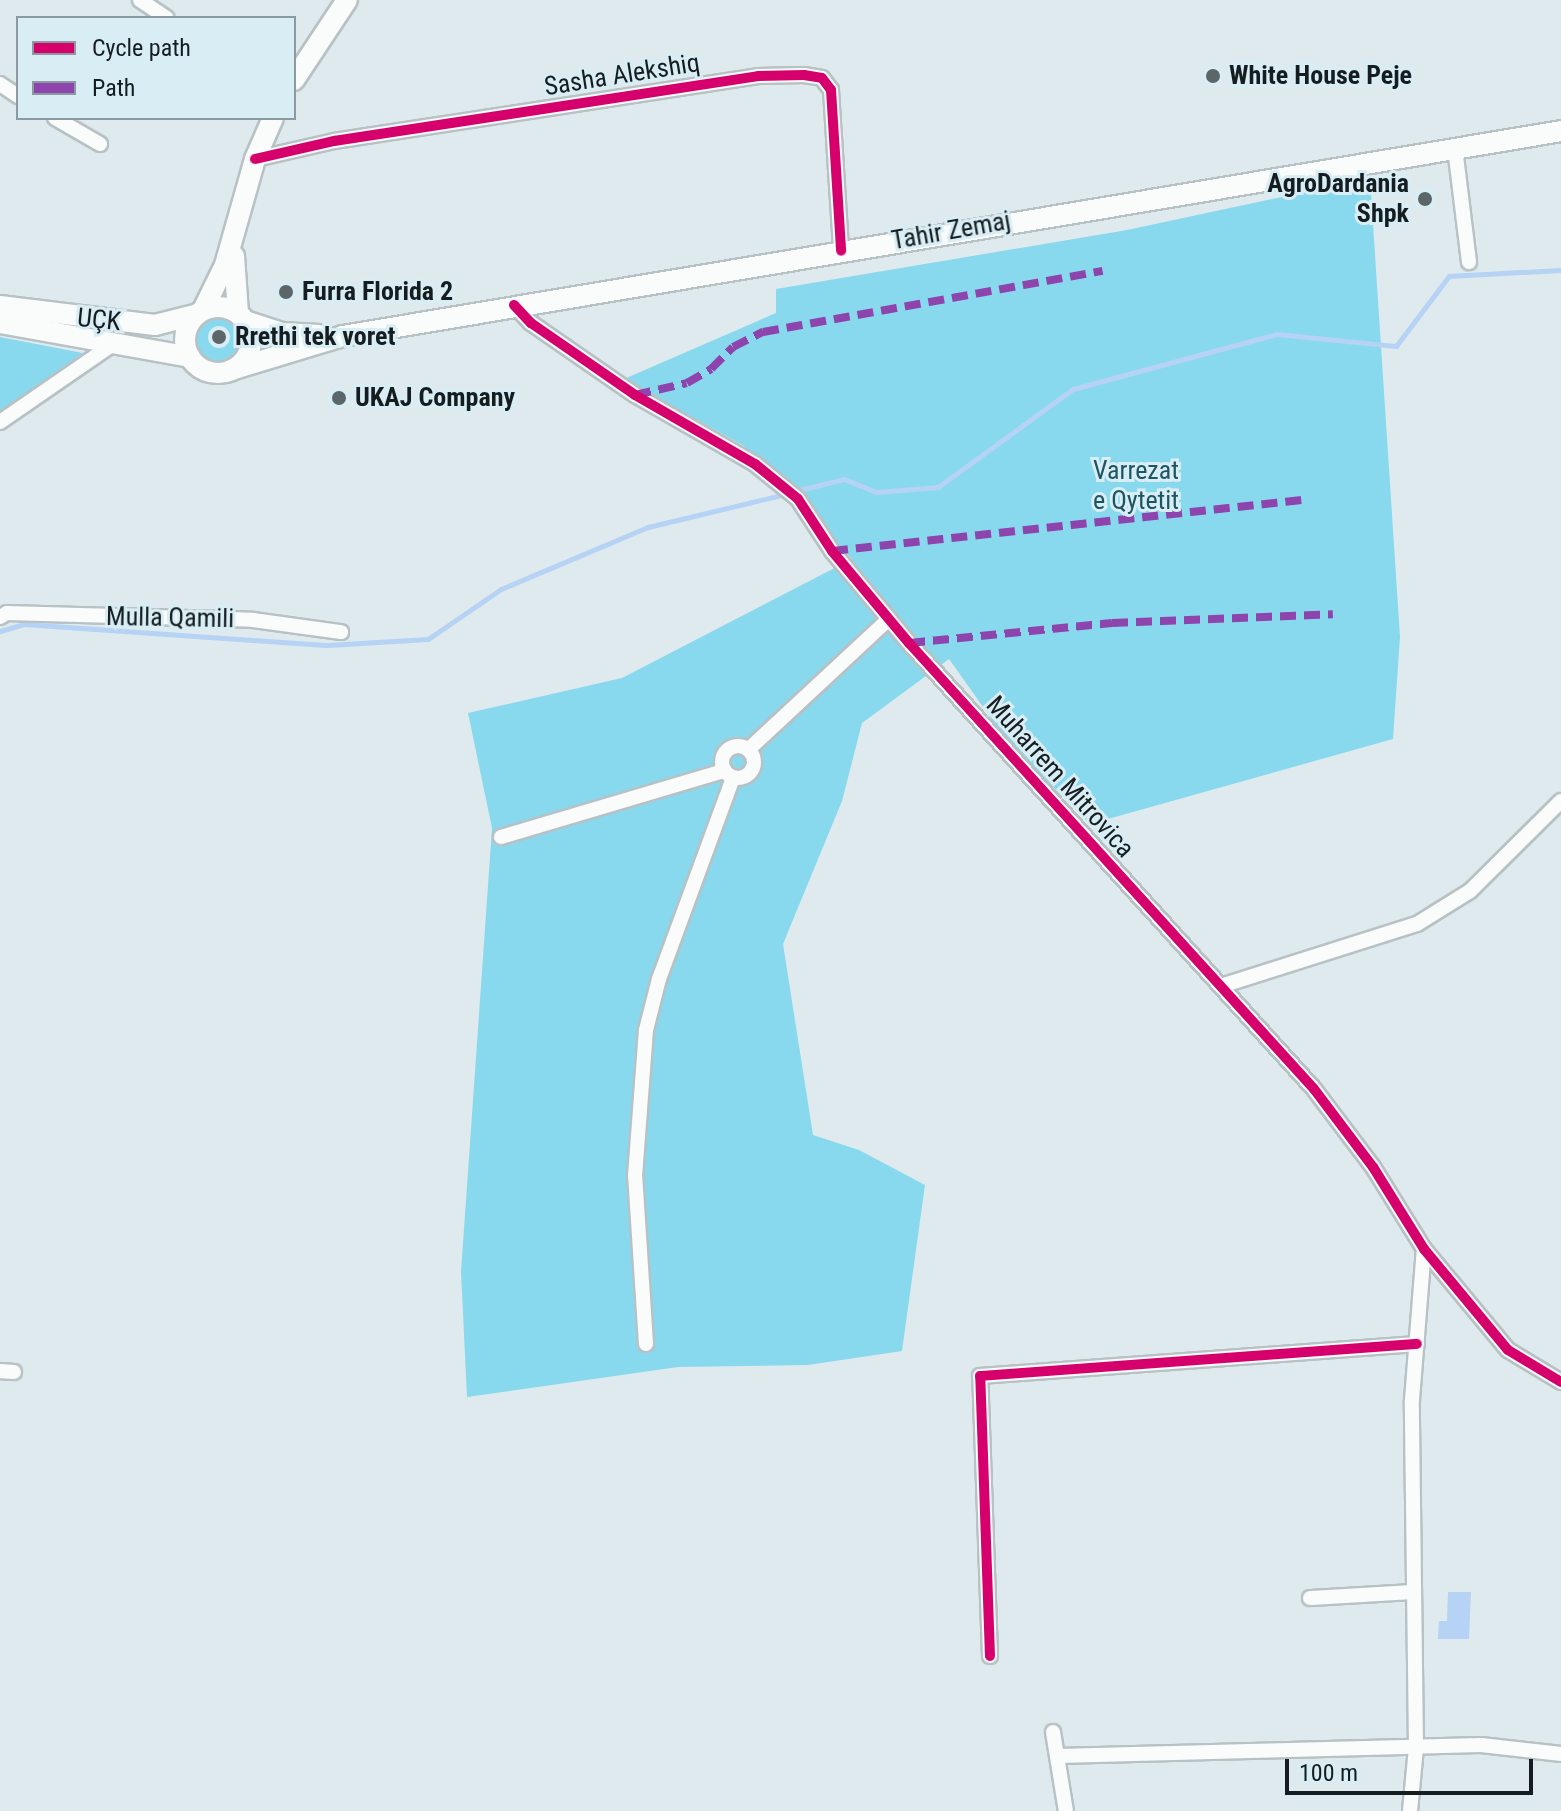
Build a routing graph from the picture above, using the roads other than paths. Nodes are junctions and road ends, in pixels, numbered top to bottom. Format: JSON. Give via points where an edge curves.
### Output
{"nodes":[{"id":1,"x":140,"y":0,"type":"edge"},
{"id":2,"x":347,"y":0,"type":"edge"},
{"id":3,"x":164,"y":16,"type":"edge"},
{"id":4,"x":296,"y":77,"type":"edge"},
{"id":5,"x":58,"y":120,"type":"edge"},
{"id":6,"x":272,"y":120,"type":"edge"},
{"id":7,"x":1561,"y":131,"type":"edge"},
{"id":8,"x":100,"y":144,"type":"dead end"},
{"id":9,"x":1455,"y":148,"type":"junction"},
{"id":10,"x":255,"y":159,"type":"junction"},
{"id":11,"x":235,"y":232,"type":"junction"},
{"id":12,"x":841,"y":251,"type":"junction"},
{"id":13,"x":1469,"y":262,"type":"dead end"},
{"id":14,"x":514,"y":305,"type":"junction"},
{"id":15,"x":0,"y":306,"type":"edge"},
{"id":16,"x":201,"y":312,"type":"junction"},
{"id":17,"x":241,"y":317,"type":"junction"},
{"id":18,"x":0,"y":323,"type":"edge"},
{"id":19,"x":343,"y":336,"type":"junction"},
{"id":20,"x":116,"y":342,"type":"junction"},
{"id":21,"x":190,"y":357,"type":"junction"},
{"id":22,"x":231,"y":370,"type":"junction"},
{"id":23,"x":0,"y":422,"type":"edge"},
{"id":24,"x":0,"y":617,"type":"edge"},
{"id":25,"x":889,"y":619,"type":"junction"},
{"id":26,"x":341,"y":632,"type":"dead end"},
{"id":27,"x":749,"y":749,"type":"junction"},
{"id":28,"x":728,"y":774,"type":"junction"},
{"id":29,"x":1561,"y":801,"type":"edge"},
{"id":30,"x":501,"y":837,"type":"dead end"},
{"id":31,"x":1221,"y":986,"type":"junction"},
{"id":32,"x":1424,"y":1249,"type":"junction"},
{"id":33,"x":646,"y":1344,"type":"dead end"},
{"id":34,"x":1417,"y":1344,"type":"junction"},
{"id":35,"x":1561,"y":1382,"type":"edge"},
{"id":36,"x":1414,"y":1592,"type":"junction"},
{"id":37,"x":1310,"y":1598,"type":"dead end"},
{"id":38,"x":990,"y":1656,"type":"dead end"},
{"id":39,"x":1053,"y":1732,"type":"dead end"},
{"id":40,"x":1416,"y":1748,"type":"junction"},
{"id":41,"x":1561,"y":1754,"type":"edge"},
{"id":42,"x":1058,"y":1756,"type":"junction"},
{"id":43,"x":1066,"y":1811,"type":"edge"},
{"id":44,"x":1410,"y":1811,"type":"edge"}],
"edges":[{"from":1,"to":3,"type":"street"},
{"from":2,"to":4,"type":"main road"},
{"from":5,"to":8,"type":"street"},
{"from":6,"to":10,"type":"main road"},
{"from":7,"to":9,"type":"main road","name":"Tahir Zemaj"},
{"from":9,"to":12,"type":"main road","name":"Tahir Zemaj"},
{"from":9,"to":13,"type":"street"},
{"from":10,"to":11,"type":"main road"},
{"from":10,"to":12,"type":"street","name":"Sasha Alekshiq","via":[[334,141],[743,78],[804,75],[822,78],[831,90]]},
{"from":11,"to":16,"type":"main road"},
{"from":11,"to":17,"type":"main road"},
{"from":12,"to":14,"type":"main road","name":"Tahir Zemaj"},
{"from":14,"to":19,"type":"main road","name":"Tahir Zemaj"},
{"from":14,"to":25,"type":"street","name":"Muharrem Mitrovica","via":[[531,323],[635,395],[798,499],[832,551]]},
{"from":15,"to":16,"type":"main road","name":"UÇK","via":[[155,325]]},
{"from":16,"to":17,"type":"main road","via":[[219,307]]},
{"from":16,"to":21,"type":"main road","via":[[187,329]]},
{"from":17,"to":19,"type":"main road","name":"Tahir Zemaj","via":[[282,333]]},
{"from":17,"to":22,"type":"main road","via":[[249,349]]},
{"from":18,"to":20,"type":"main road","name":"UÇK"},
{"from":19,"to":22,"type":"main road","name":"Tahir Zemaj"},
{"from":20,"to":21,"type":"main road","name":"UÇK"},
{"from":20,"to":23,"type":"street"},
{"from":21,"to":22,"type":"main road","via":[[213,372]]},
{"from":24,"to":26,"type":"street","name":"Mulla Qamili","via":[[7,613],[253,620]]},
{"from":25,"to":27,"type":"street"},
{"from":25,"to":31,"type":"street","name":"Muharrem Mitrovica"},
{"from":27,"to":28,"type":"street","via":[[752,770]]},
{"from":27,"to":28,"type":"street","via":[[729,748],[721,761]]},
{"from":28,"to":30,"type":"street"},
{"from":28,"to":33,"type":"street","via":[[646,1030],[635,1176]]},
{"from":29,"to":31,"type":"street","via":[[1470,891],[1417,924]]},
{"from":31,"to":32,"type":"street","name":"Muharrem Mitrovica","via":[[1314,1089],[1373,1167]]},
{"from":32,"to":34,"type":"street"},
{"from":32,"to":35,"type":"street","name":"Muharrem Mitrovica","via":[[1508,1350]]},
{"from":34,"to":36,"type":"street"},
{"from":34,"to":38,"type":"street","via":[[980,1376]]},
{"from":36,"to":37,"type":"street"},
{"from":36,"to":40,"type":"street"},
{"from":39,"to":42,"type":"street"},
{"from":40,"to":41,"type":"street","via":[[1481,1745]]},
{"from":40,"to":42,"type":"street"},
{"from":40,"to":44,"type":"street"},
{"from":42,"to":43,"type":"street"}]}
